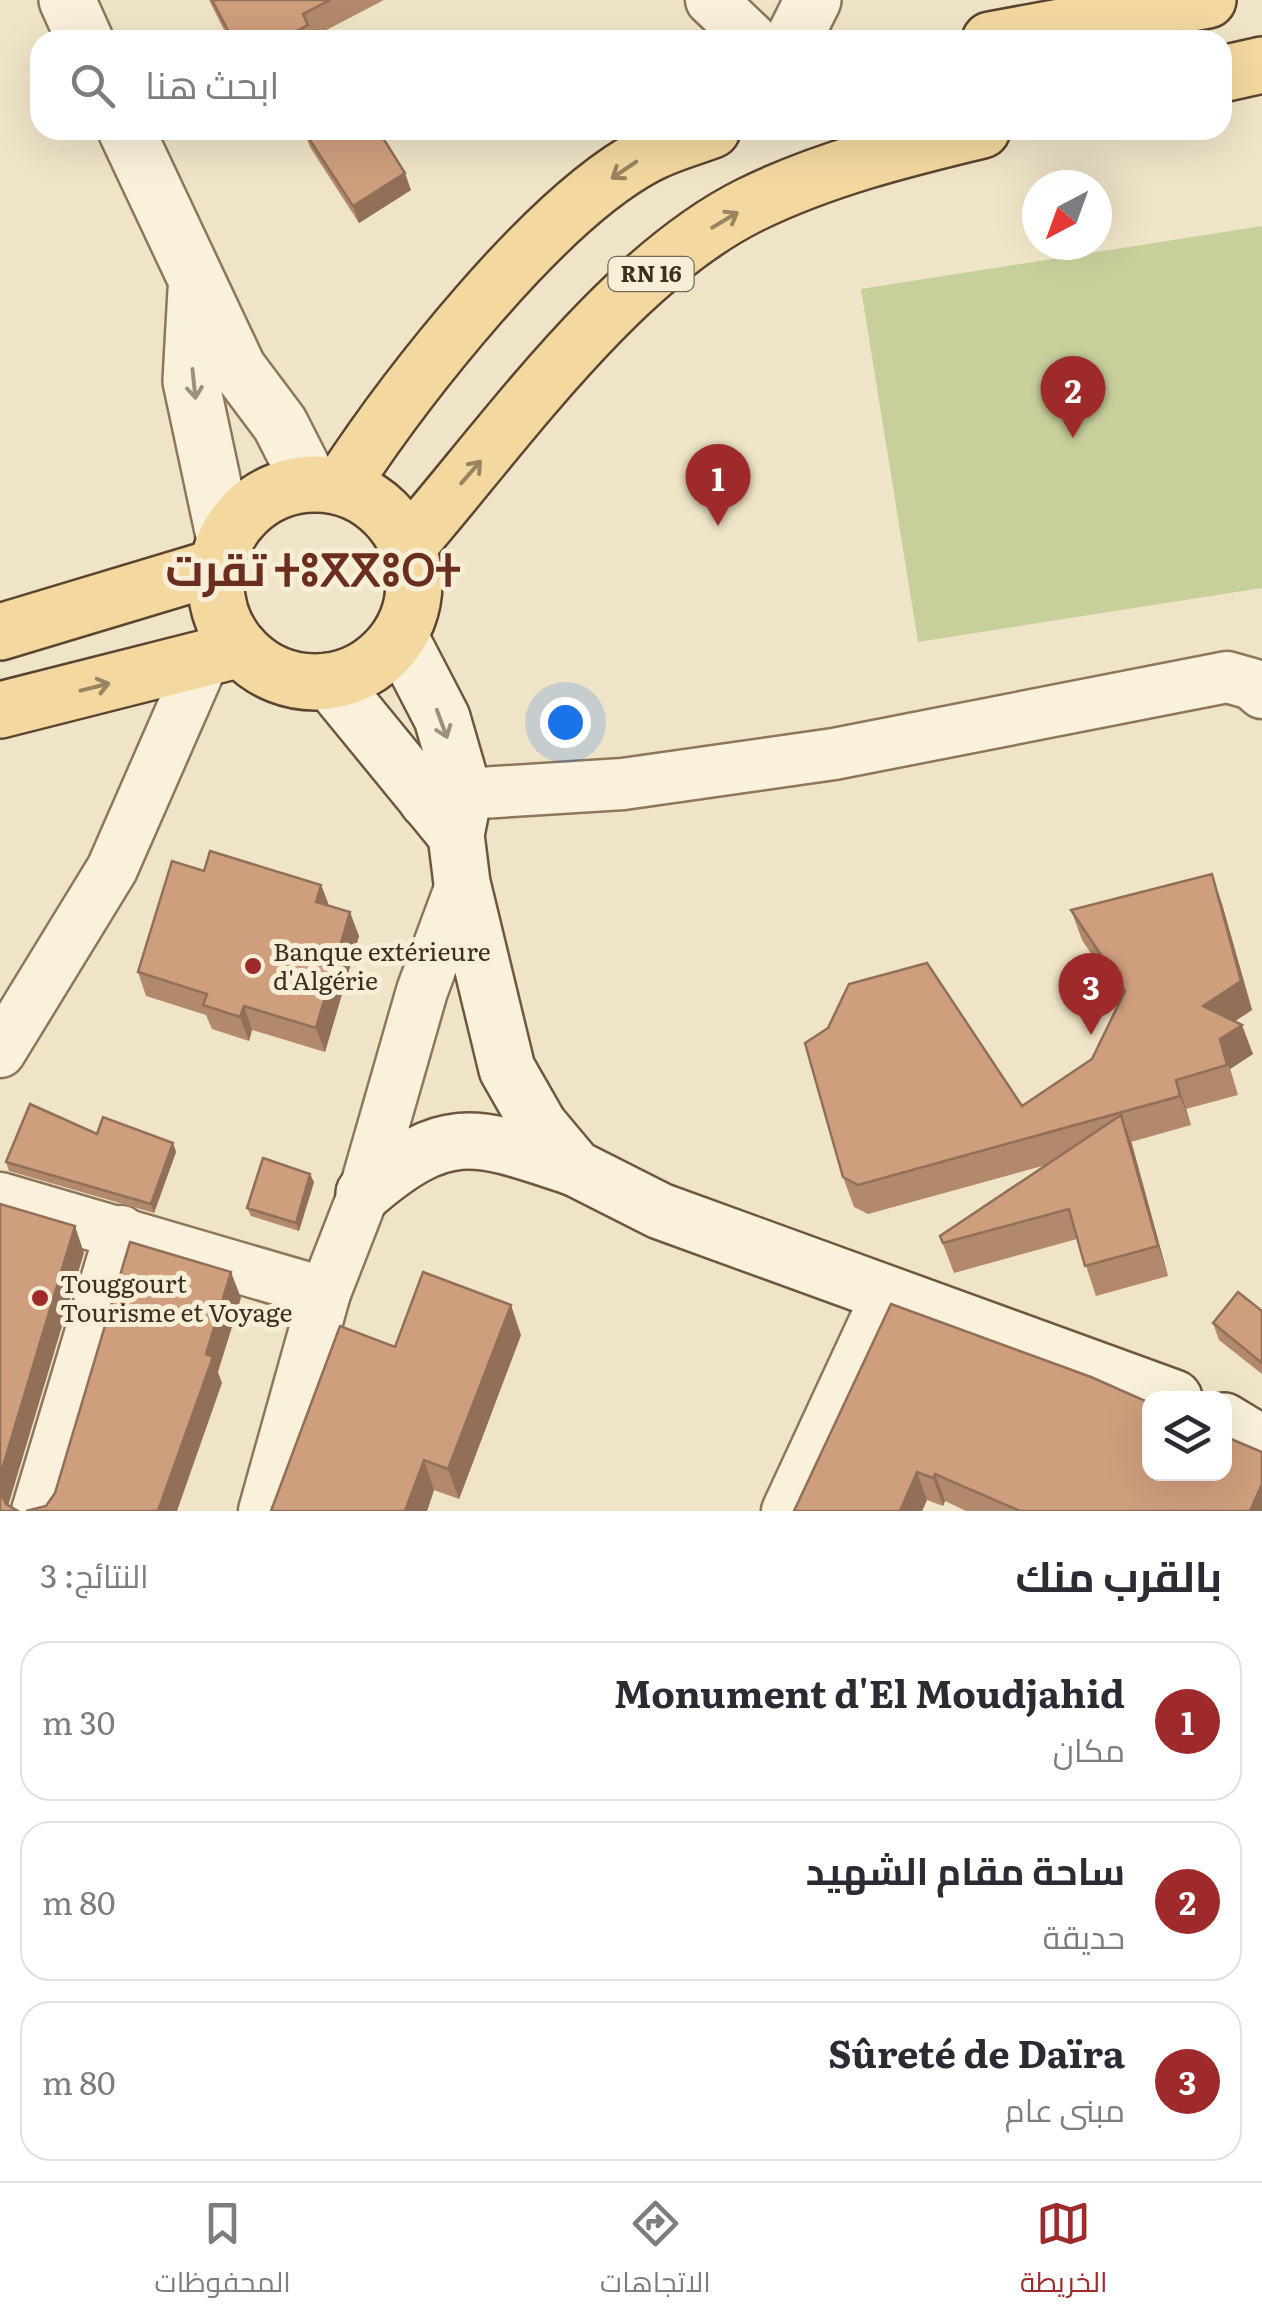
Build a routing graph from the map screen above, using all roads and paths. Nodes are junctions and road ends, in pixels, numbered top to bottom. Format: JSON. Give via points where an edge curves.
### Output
{"nodes":[{"id":1,"x":68,"y":0,"type":"edge"},
{"id":2,"x":711,"y":0,"type":"edge"},
{"id":3,"x":813,"y":0,"type":"edge"},
{"id":4,"x":1208,"y":0,"type":"edge"},
{"id":5,"x":81,"y":30,"type":"edge"},
{"id":6,"x":742,"y":30,"type":"edge"},
{"id":7,"x":798,"y":30,"type":"edge"},
{"id":8,"x":1044,"y":30,"type":"edge"},
{"id":9,"x":1262,"y":65,"type":"edge"},
{"id":10,"x":1232,"y":72,"type":"edge"},
{"id":11,"x":130,"y":140,"type":"edge"},
{"id":12,"x":685,"y":140,"type":"edge"},
{"id":13,"x":946,"y":140,"type":"edge"},
{"id":14,"x":196,"y":287,"type":"junction"},
{"id":15,"x":325,"y":484,"type":"junction"},
{"id":16,"x":408,"y":546,"type":"junction"},
{"id":17,"x":220,"y":554,"type":"junction"},
{"id":18,"x":0,"y":632,"type":"edge"},
{"id":19,"x":400,"y":636,"type":"junction"},
{"id":20,"x":222,"y":654,"type":"junction"},
{"id":21,"x":330,"y":681,"type":"junction"},
{"id":22,"x":1262,"y":692,"type":"edge"},
{"id":23,"x":0,"y":710,"type":"edge"},
{"id":24,"x":452,"y":828,"type":"junction"},
{"id":25,"x":0,"y":1052,"type":"edge"},
{"id":26,"x":576,"y":1168,"type":"junction"},
{"id":27,"x":364,"y":1193,"type":"junction"},
{"id":28,"x":0,"y":1198,"type":"edge"},
{"id":29,"x":122,"y":1230,"type":"junction"},
{"id":30,"x":325,"y":1293,"type":"junction"},
{"id":31,"x":888,"y":1294,"type":"junction"},
{"id":32,"x":1155,"y":1391,"type":"edge"},
{"id":33,"x":1232,"y":1427,"type":"edge"},
{"id":34,"x":1262,"y":1444,"type":"edge"},
{"id":35,"x":37,"y":1511,"type":"edge"},
{"id":36,"x":264,"y":1511,"type":"edge"},
{"id":37,"x":787,"y":1511,"type":"edge"}],
"edges":[{"from":1,"to":5,"type":"main road"},
{"from":2,"to":6,"type":"street"},
{"from":3,"to":7,"type":"main road"},
{"from":4,"to":8,"type":"main road"},
{"from":9,"to":10,"type":"main road"},
{"from":11,"to":14,"type":"main road"},
{"from":12,"to":15,"type":"main road","one_way":true,"via":[[648,154],[594,190],[486,300]]},
{"from":16,"to":13,"type":"main road","number":"RN 16","one_way":true,"via":[[618,302],[688,243],[749,206],[822,175]]},
{"from":14,"to":15,"type":"main road","via":[[238,368]]},
{"from":14,"to":17,"type":"main road","one_way":true,"via":[[192,381]]},
{"from":15,"to":16,"type":"main road","via":[[369,499]]},
{"from":15,"to":17,"type":"main road","via":[[261,498],[241,515]]},
{"from":16,"to":19,"type":"main road","via":[[415,576]]},
{"from":17,"to":18,"type":"main road"},
{"from":17,"to":20,"type":"main road"},
{"from":19,"to":21,"type":"main road","via":[[380,660]]},
{"from":19,"to":24,"type":"main road","one_way":true,"via":[[442,718]]},
{"from":20,"to":21,"type":"main road","via":[[292,680]]},
{"from":23,"to":20,"type":"main road","one_way":true},
{"from":20,"to":25,"type":"street","via":[[112,869]]},
{"from":21,"to":24,"type":"main road"},
{"from":22,"to":24,"type":"street","via":[[1227,677],[763,765],[588,788]]},
{"from":24,"to":26,"type":"main road","via":[[507,1069],[538,1126]]},
{"from":24,"to":27,"type":"street","via":[[422,991]]},
{"from":26,"to":27,"type":"main road","via":[[466,1138],[431,1144]]},
{"from":26,"to":31,"type":"main road","via":[[660,1211]]},
{"from":27,"to":30,"type":"street"},
{"from":28,"to":29,"type":"street"},
{"from":29,"to":30,"type":"street"},
{"from":29,"to":35,"type":"street"},
{"from":30,"to":36,"type":"street"},
{"from":31,"to":32,"type":"main road"},
{"from":31,"to":37,"type":"street"},
{"from":33,"to":34,"type":"main road"}]}
